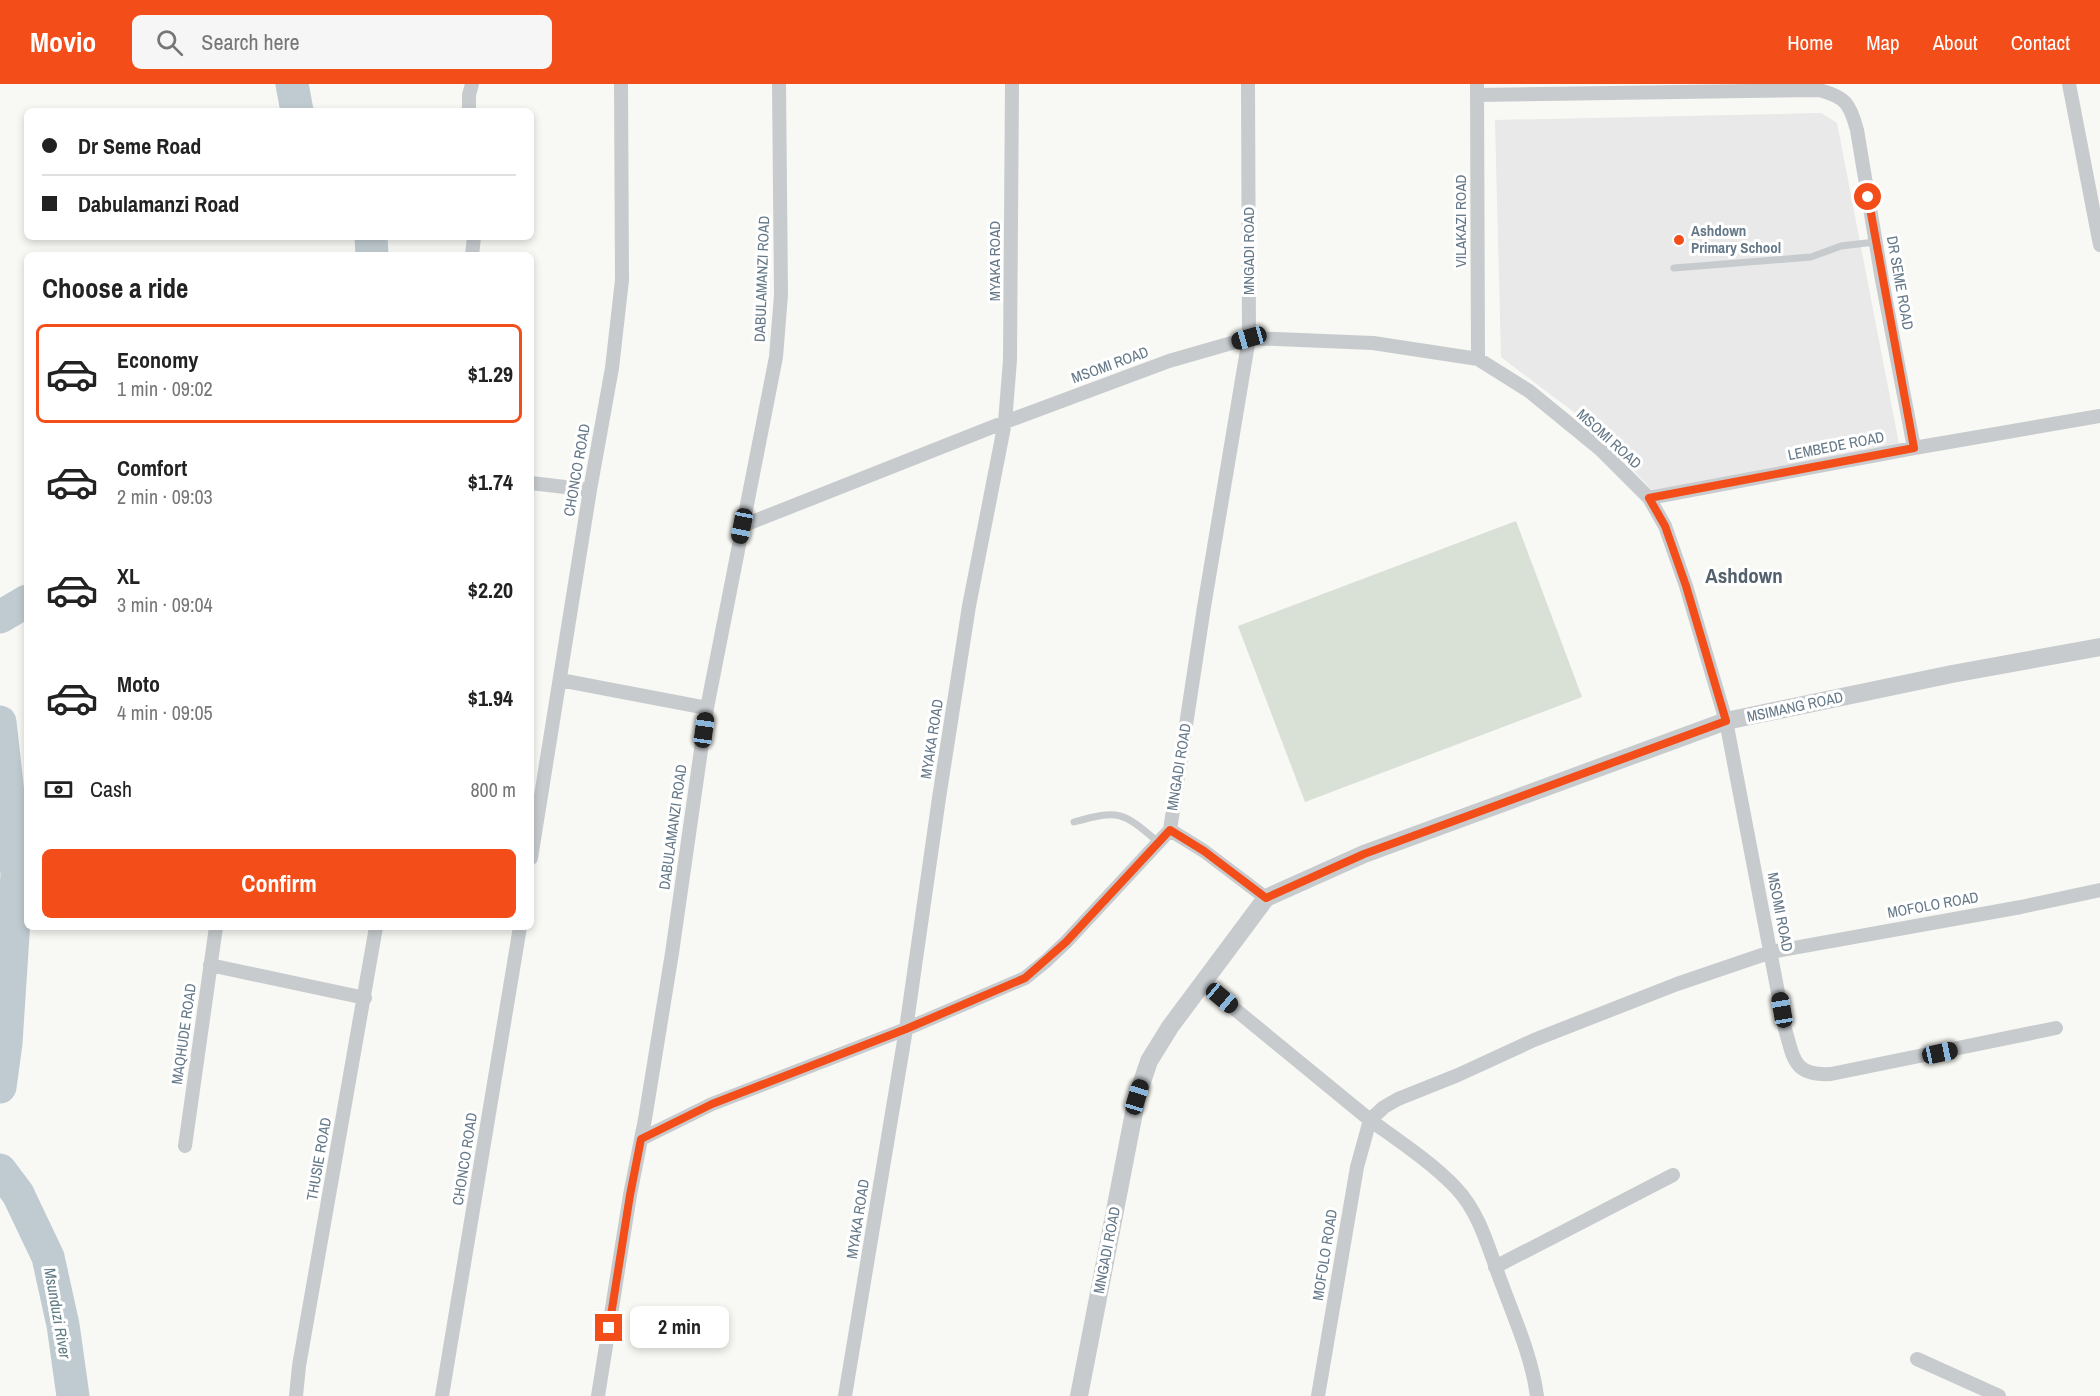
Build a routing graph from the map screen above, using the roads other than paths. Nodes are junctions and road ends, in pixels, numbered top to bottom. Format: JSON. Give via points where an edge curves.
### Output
{"nodes":[{"id":1,"x":472,"y":84,"type":"edge"},
{"id":2,"x":621,"y":84,"type":"edge"},
{"id":3,"x":779,"y":84,"type":"edge"},
{"id":4,"x":1012,"y":84,"type":"edge"},
{"id":5,"x":1248,"y":84,"type":"edge"},
{"id":6,"x":2069,"y":84,"type":"edge"},
{"id":7,"x":1477,"y":89,"type":"edge"},
{"id":8,"x":469,"y":108,"type":"edge"},
{"id":9,"x":1875,"y":242,"type":"junction"},
{"id":10,"x":2100,"y":245,"type":"edge"},
{"id":11,"x":1674,"y":268,"type":"dead end"},
{"id":12,"x":1249,"y":338,"type":"junction"},
{"id":13,"x":1478,"y":358,"type":"junction"},
{"id":14,"x":2100,"y":416,"type":"edge"},
{"id":15,"x":1005,"y":422,"type":"junction"},
{"id":16,"x":1914,"y":448,"type":"junction"},
{"id":17,"x":534,"y":483,"type":"edge"},
{"id":18,"x":590,"y":490,"type":"junction"},
{"id":19,"x":1649,"y":498,"type":"junction"},
{"id":20,"x":742,"y":526,"type":"junction"},
{"id":21,"x":2100,"y":647,"type":"edge"},
{"id":22,"x":560,"y":680,"type":"junction"},
{"id":23,"x":707,"y":708,"type":"junction"},
{"id":24,"x":1726,"y":721,"type":"junction"},
{"id":25,"x":1074,"y":822,"type":"dead end"},
{"id":26,"x":1170,"y":830,"type":"junction"},
{"id":27,"x":534,"y":840,"type":"edge"},
{"id":28,"x":1158,"y":842,"type":"junction"},
{"id":29,"x":2100,"y":890,"type":"edge"},
{"id":30,"x":1266,"y":898,"type":"junction"},
{"id":31,"x":216,"y":930,"type":"edge"},
{"id":32,"x":375,"y":930,"type":"edge"},
{"id":33,"x":520,"y":930,"type":"edge"},
{"id":34,"x":1771,"y":952,"type":"junction"},
{"id":35,"x":210,"y":965,"type":"junction"},
{"id":36,"x":1203,"y":982,"type":"junction"},
{"id":37,"x":364,"y":998,"type":"junction"},
{"id":38,"x":2056,"y":1028,"type":"dead end"},
{"id":39,"x":906,"y":1029,"type":"junction"},
{"id":40,"x":1370,"y":1120,"type":"junction"},
{"id":41,"x":641,"y":1139,"type":"junction"},
{"id":42,"x":185,"y":1146,"type":"dead end"},
{"id":43,"x":1673,"y":1175,"type":"dead end"},
{"id":44,"x":1495,"y":1267,"type":"junction"},
{"id":45,"x":1917,"y":1359,"type":"dead end"},
{"id":46,"x":296,"y":1396,"type":"edge"},
{"id":47,"x":442,"y":1396,"type":"edge"},
{"id":48,"x":598,"y":1396,"type":"edge"},
{"id":49,"x":845,"y":1396,"type":"edge"},
{"id":50,"x":1079,"y":1396,"type":"edge"},
{"id":51,"x":1318,"y":1396,"type":"edge"},
{"id":52,"x":1537,"y":1396,"type":"edge"},
{"id":53,"x":1999,"y":1396,"type":"edge"}],
"edges":[{"from":1,"to":8,"type":"street"},
{"from":2,"to":18,"type":"street","name":"CHONCO ROAD","via":[[622,280],[612,368]]},
{"from":3,"to":20,"type":"street","name":"DABULAMANZI ROAD","via":[[780,316],[776,357]]},
{"from":4,"to":15,"type":"street","name":"MYAKA ROAD","via":[[1010,360]]},
{"from":5,"to":12,"type":"street","name":"MNGADI ROAD"},
{"from":6,"to":10,"type":"street"},
{"from":7,"to":9,"type":"street","name":"DR SEME ROAD","via":[[1819,90],[1837,94],[1853,115]]},
{"from":7,"to":13,"type":"street","name":"VILAKAZI ROAD"},
{"from":9,"to":11,"type":"lane","via":[[1841,246],[1811,257]]},
{"from":9,"to":16,"type":"street","name":"DR SEME ROAD"},
{"from":12,"to":13,"type":"street","name":"MSOMI ROAD","via":[[1373,343]]},
{"from":12,"to":15,"type":"street","name":"MSOMI ROAD","via":[[1168,361]]},
{"from":12,"to":26,"type":"street","name":"MNGADI ROAD"},
{"from":13,"to":19,"type":"street","name":"MSOMI ROAD","via":[[1529,391],[1600,449]]},
{"from":14,"to":16,"type":"street","name":"LEMBEDE ROAD"},
{"from":15,"to":20,"type":"street","name":"MSOMI ROAD"},
{"from":15,"to":39,"type":"street","name":"MYAKA ROAD","via":[[969,606]]},
{"from":16,"to":19,"type":"street","name":"LEMBEDE ROAD"},
{"from":17,"to":18,"type":"street"},
{"from":18,"to":22,"type":"street","name":"CHONCO ROAD"},
{"from":19,"to":24,"type":"street","name":"MSOMI ROAD","via":[[1665,526],[1686,586]]},
{"from":20,"to":23,"type":"street","name":"DABULAMANZI ROAD"},
{"from":21,"to":24,"type":"street","name":"MSIMANG ROAD"},
{"from":22,"to":23,"type":"street"},
{"from":22,"to":27,"type":"street","name":"CHONCO ROAD"},
{"from":23,"to":41,"type":"street","name":"DABULAMANZI ROAD"},
{"from":24,"to":30,"type":"street","name":"MSIMANG ROAD","via":[[1364,854]]},
{"from":24,"to":34,"type":"street","name":"MSOMI ROAD"},
{"from":25,"to":28,"type":"lane","via":[[1117,814]]},
{"from":26,"to":28,"type":"street"},
{"from":26,"to":30,"type":"street","name":"MNGADI ROAD"},
{"from":28,"to":39,"type":"street","via":[[1066,942],[1025,978]]},
{"from":29,"to":34,"type":"street","name":"MOFOLO ROAD"},
{"from":30,"to":36,"type":"street","name":"MNGADI ROAD"},
{"from":31,"to":35,"type":"street","name":"MAQHUDE ROAD"},
{"from":32,"to":37,"type":"street","name":"THUSIE ROAD"},
{"from":33,"to":47,"type":"street","name":"CHONCO ROAD"},
{"from":34,"to":38,"type":"street","name":"MSOMI ROAD","via":[[1792,1052],[1797,1063],[1813,1075],[1869,1068]]},
{"from":34,"to":40,"type":"street","name":"MOFOLO ROAD","via":[[1534,1040],[1398,1099]]},
{"from":35,"to":37,"type":"street"},
{"from":35,"to":42,"type":"street","name":"MAQHUDE ROAD"},
{"from":36,"to":40,"type":"street"},
{"from":36,"to":50,"type":"street","name":"MNGADI ROAD","via":[[1149,1061],[1137,1097]]},
{"from":37,"to":46,"type":"street","name":"THUSIE ROAD"},
{"from":39,"to":41,"type":"street","via":[[712,1104]]},
{"from":39,"to":49,"type":"street","name":"MYAKA ROAD"},
{"from":40,"to":44,"type":"street","via":[[1457,1188],[1476,1216]]},
{"from":40,"to":51,"type":"street","name":"MOFOLO ROAD","via":[[1354,1179]]},
{"from":41,"to":48,"type":"street","name":"DABULAMANZI ROAD"},
{"from":43,"to":44,"type":"street"},
{"from":44,"to":52,"type":"street","via":[[1527,1353]]},
{"from":45,"to":53,"type":"street"}]}
